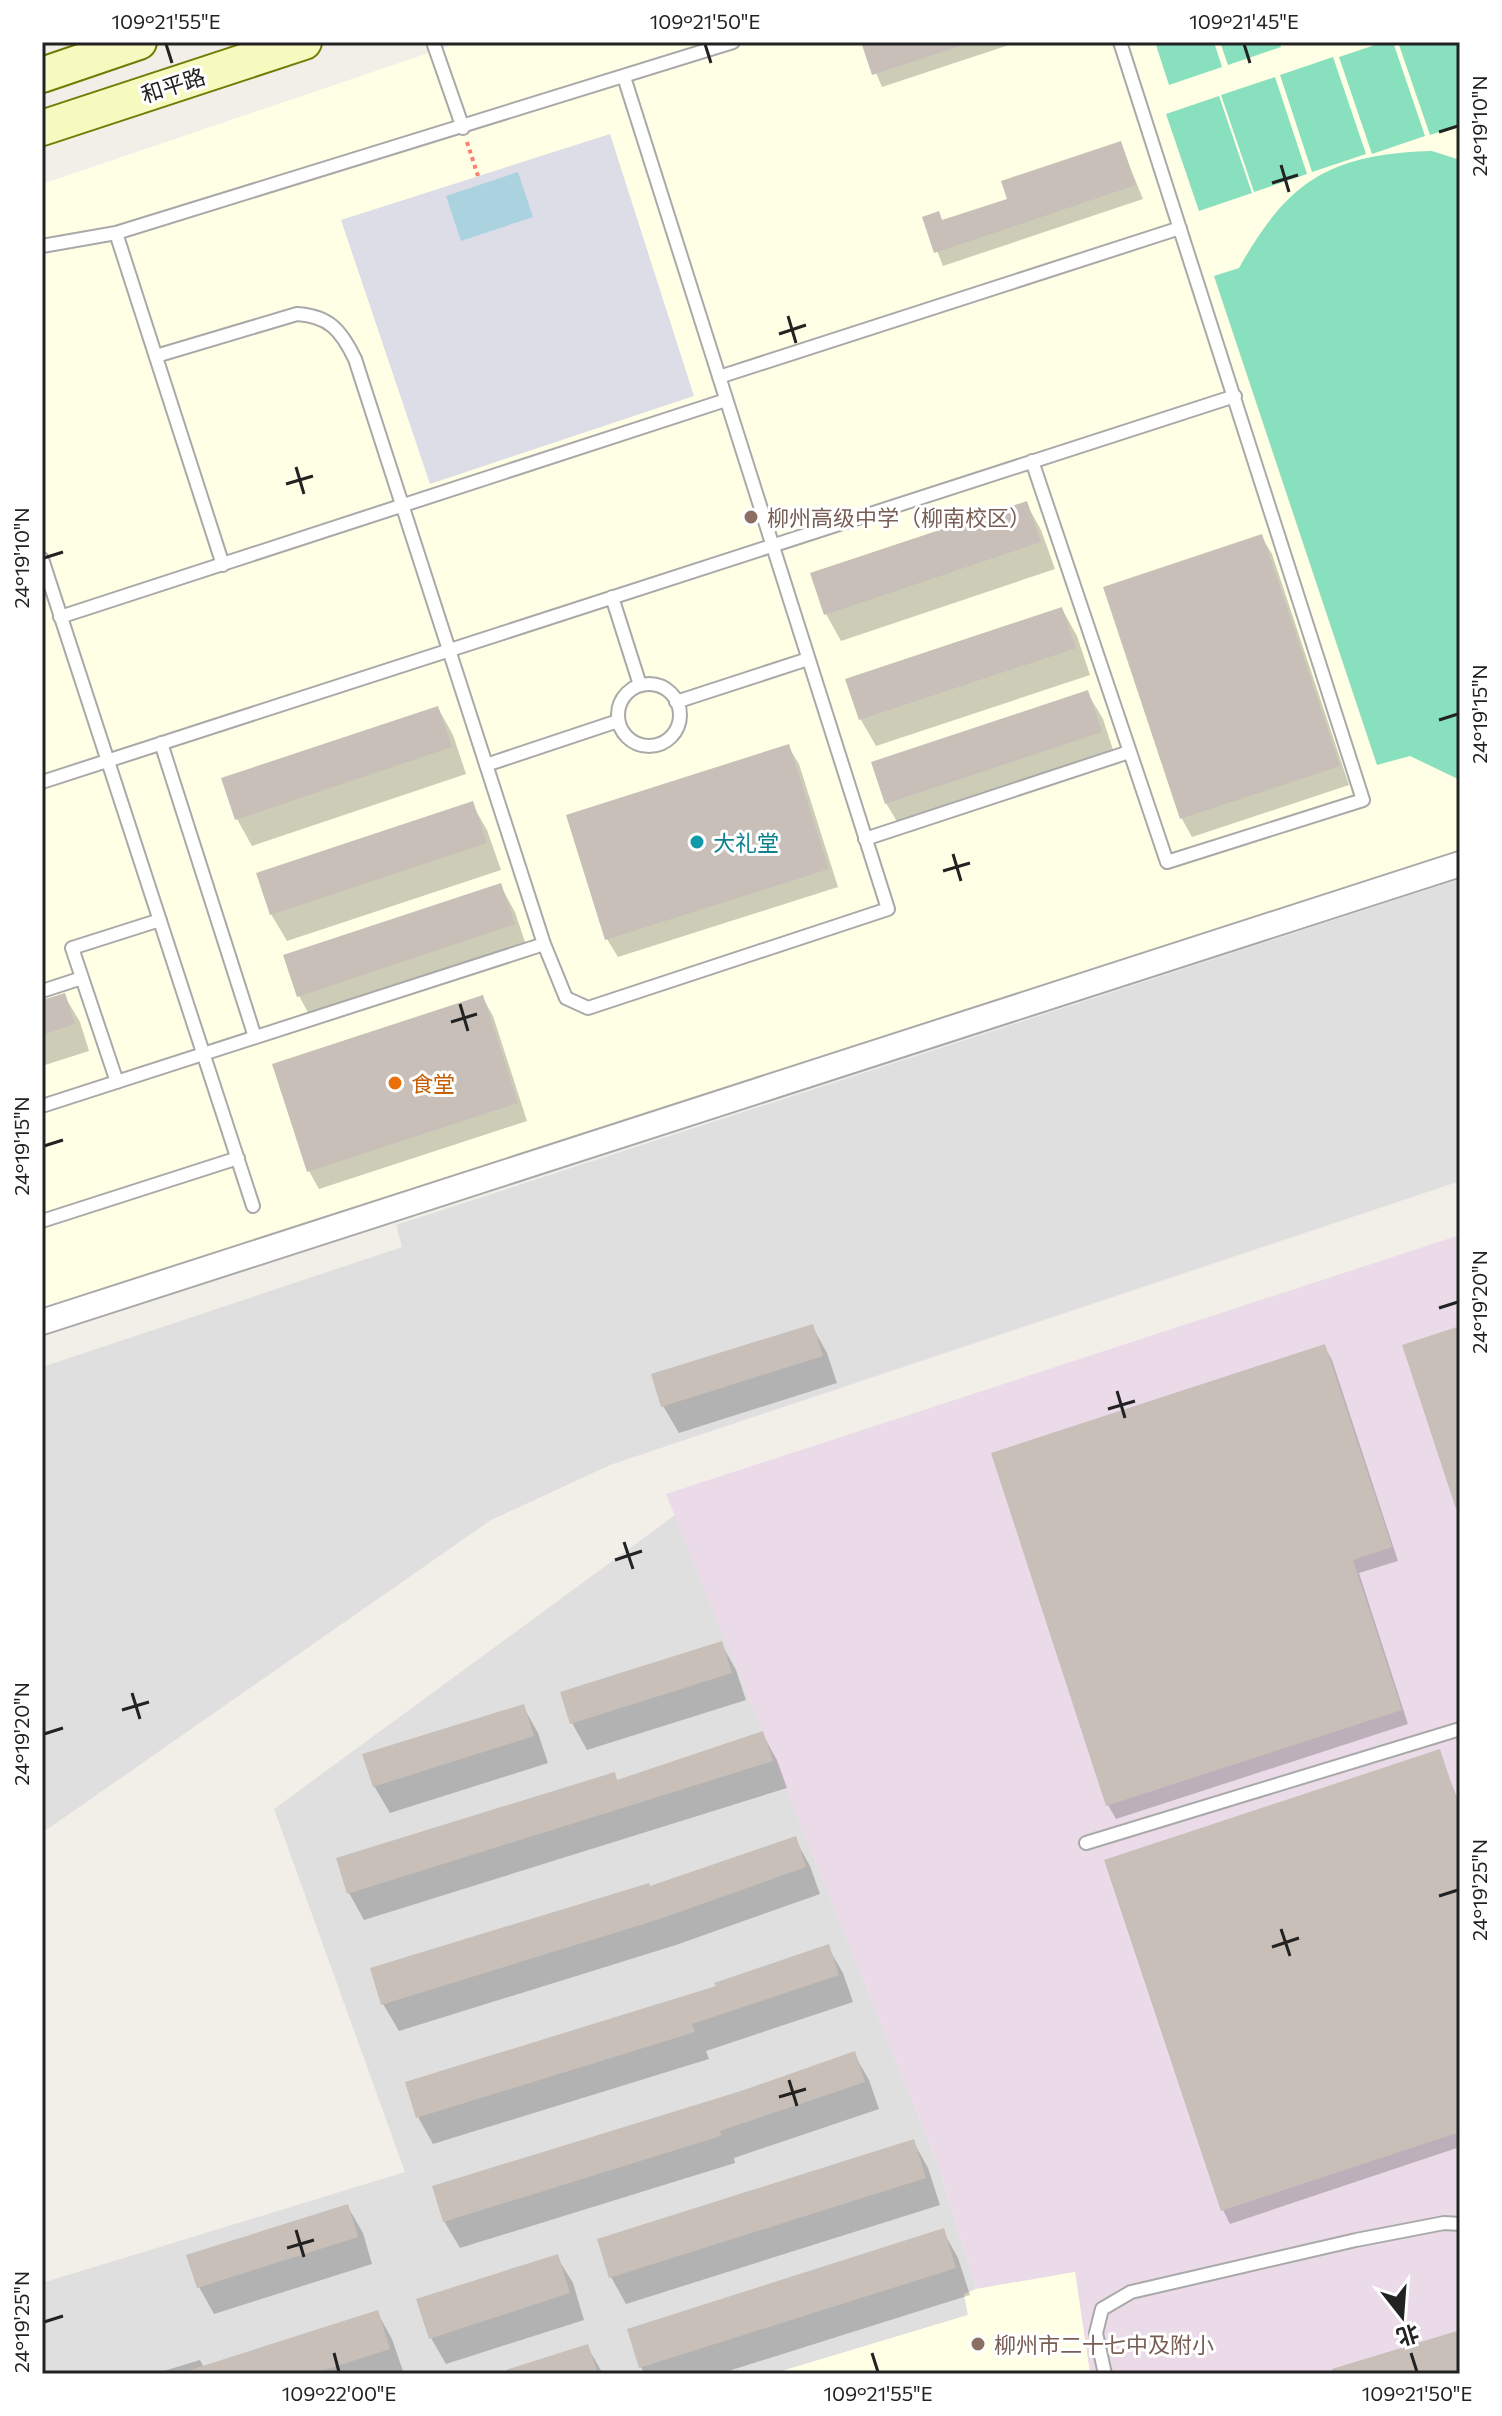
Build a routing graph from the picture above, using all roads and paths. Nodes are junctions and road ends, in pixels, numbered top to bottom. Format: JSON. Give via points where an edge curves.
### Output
{"nodes":[{"id":1,"x":139,"y":42,"type":"edge"},
{"id":2,"x":304,"y":42,"type":"edge"},
{"id":3,"x":433,"y":42,"type":"edge"},
{"id":4,"x":733,"y":42,"type":"edge"},
{"id":5,"x":1120,"y":42,"type":"edge"},
{"id":6,"x":42,"y":75,"type":"edge"},
{"id":7,"x":624,"y":77,"type":"junction"},
{"id":8,"x":42,"y":128,"type":"edge"},
{"id":9,"x":463,"y":128,"type":"junction"},
{"id":10,"x":478,"y":176,"type":"dead end"},
{"id":11,"x":1180,"y":228,"type":"junction"},
{"id":12,"x":116,"y":233,"type":"junction"},
{"id":13,"x":42,"y":246,"type":"edge"},
{"id":14,"x":156,"y":356,"type":"junction"},
{"id":15,"x":719,"y":377,"type":"junction"},
{"id":16,"x":1235,"y":396,"type":"junction"},
{"id":17,"x":726,"y":400,"type":"junction"},
{"id":18,"x":1032,"y":461,"type":"junction"},
{"id":19,"x":402,"y":506,"type":"junction"},
{"id":20,"x":772,"y":545,"type":"junction"},
{"id":21,"x":42,"y":559,"type":"edge"},
{"id":22,"x":223,"y":565,"type":"junction"},
{"id":23,"x":612,"y":597,"type":"junction"},
{"id":24,"x":60,"y":617,"type":"junction"},
{"id":25,"x":449,"y":650,"type":"junction"},
{"id":26,"x":808,"y":659,"type":"junction"},
{"id":27,"x":640,"y":685,"type":"junction"},
{"id":28,"x":676,"y":702,"type":"junction"},
{"id":29,"x":618,"y":721,"type":"junction"},
{"id":30,"x":161,"y":743,"type":"junction"},
{"id":31,"x":1129,"y":752,"type":"junction"},
{"id":32,"x":108,"y":761,"type":"junction"},
{"id":33,"x":486,"y":765,"type":"junction"},
{"id":34,"x":42,"y":782,"type":"edge"},
{"id":35,"x":865,"y":839,"type":"junction"},
{"id":36,"x":1460,"y":864,"type":"edge"},
{"id":37,"x":160,"y":920,"type":"junction"},
{"id":38,"x":544,"y":944,"type":"junction"},
{"id":39,"x":82,"y":978,"type":"junction"},
{"id":40,"x":42,"y":991,"type":"edge"},
{"id":41,"x":255,"y":1037,"type":"junction"},
{"id":42,"x":204,"y":1055,"type":"junction"},
{"id":43,"x":117,"y":1082,"type":"junction"},
{"id":44,"x":42,"y":1106,"type":"edge"},
{"id":45,"x":238,"y":1158,"type":"junction"},
{"id":46,"x":253,"y":1206,"type":"dead end"},
{"id":47,"x":42,"y":1221,"type":"edge"},
{"id":48,"x":42,"y":1322,"type":"edge"},
{"id":49,"x":1460,"y":1729,"type":"edge"},
{"id":50,"x":1086,"y":1843,"type":"dead end"},
{"id":51,"x":1460,"y":2224,"type":"edge"},
{"id":52,"x":1105,"y":2374,"type":"edge"}],
"edges":[{"from":1,"to":6,"type":"main road"},
{"from":2,"to":8,"type":"main road","name":"和平路"},
{"from":3,"to":9,"type":"lane"},
{"from":4,"to":7,"type":"lane"},
{"from":5,"to":11,"type":"lane"},
{"from":7,"to":9,"type":"lane"},
{"from":7,"to":15,"type":"lane"},
{"from":9,"to":10,"type":"path"},
{"from":9,"to":12,"type":"lane"},
{"from":11,"to":15,"type":"lane"},
{"from":11,"to":16,"type":"lane"},
{"from":12,"to":13,"type":"lane"},
{"from":12,"to":14,"type":"lane"},
{"from":14,"to":19,"type":"lane","via":[[275,319],[320,315],[344,337],[355,359]]},
{"from":14,"to":22,"type":"lane"},
{"from":15,"to":17,"type":"lane"},
{"from":16,"to":18,"type":"lane"},
{"from":16,"to":31,"type":"lane","via":[[1363,800],[1167,862]]},
{"from":17,"to":19,"type":"lane"},
{"from":17,"to":20,"type":"lane"},
{"from":18,"to":20,"type":"lane"},
{"from":18,"to":31,"type":"lane"},
{"from":19,"to":22,"type":"lane"},
{"from":19,"to":25,"type":"lane"},
{"from":20,"to":23,"type":"lane"},
{"from":20,"to":26,"type":"lane"},
{"from":21,"to":24,"type":"lane"},
{"from":22,"to":24,"type":"lane"},
{"from":23,"to":25,"type":"lane"},
{"from":23,"to":27,"type":"lane"},
{"from":24,"to":32,"type":"lane"},
{"from":25,"to":30,"type":"lane"},
{"from":25,"to":33,"type":"lane"},
{"from":26,"to":28,"type":"lane"},
{"from":26,"to":35,"type":"lane"},
{"from":27,"to":28,"type":"lane","via":[[665,689]]},
{"from":27,"to":29,"type":"lane","via":[[621,702]]},
{"from":28,"to":29,"type":"lane","via":[[678,724],[657,745],[628,738]]},
{"from":29,"to":33,"type":"lane"},
{"from":30,"to":32,"type":"lane"},
{"from":30,"to":41,"type":"lane"},
{"from":31,"to":35,"type":"lane"},
{"from":32,"to":34,"type":"lane"},
{"from":32,"to":37,"type":"lane"},
{"from":33,"to":38,"type":"lane"},
{"from":35,"to":38,"type":"lane","via":[[888,909],[618,999],[588,1008],[566,998]]},
{"from":36,"to":48,"type":"street"},
{"from":37,"to":39,"type":"lane","via":[[72,948]]},
{"from":37,"to":42,"type":"lane"},
{"from":38,"to":41,"type":"lane"},
{"from":39,"to":40,"type":"lane"},
{"from":39,"to":43,"type":"lane"},
{"from":41,"to":42,"type":"lane"},
{"from":42,"to":43,"type":"lane"},
{"from":42,"to":45,"type":"lane"},
{"from":43,"to":44,"type":"lane"},
{"from":45,"to":46,"type":"lane"},
{"from":45,"to":47,"type":"lane"},
{"from":49,"to":50,"type":"lane"},
{"from":51,"to":52,"type":"lane","via":[[1356,2240],[1131,2292],[1102,2309],[1096,2333]]}]}
